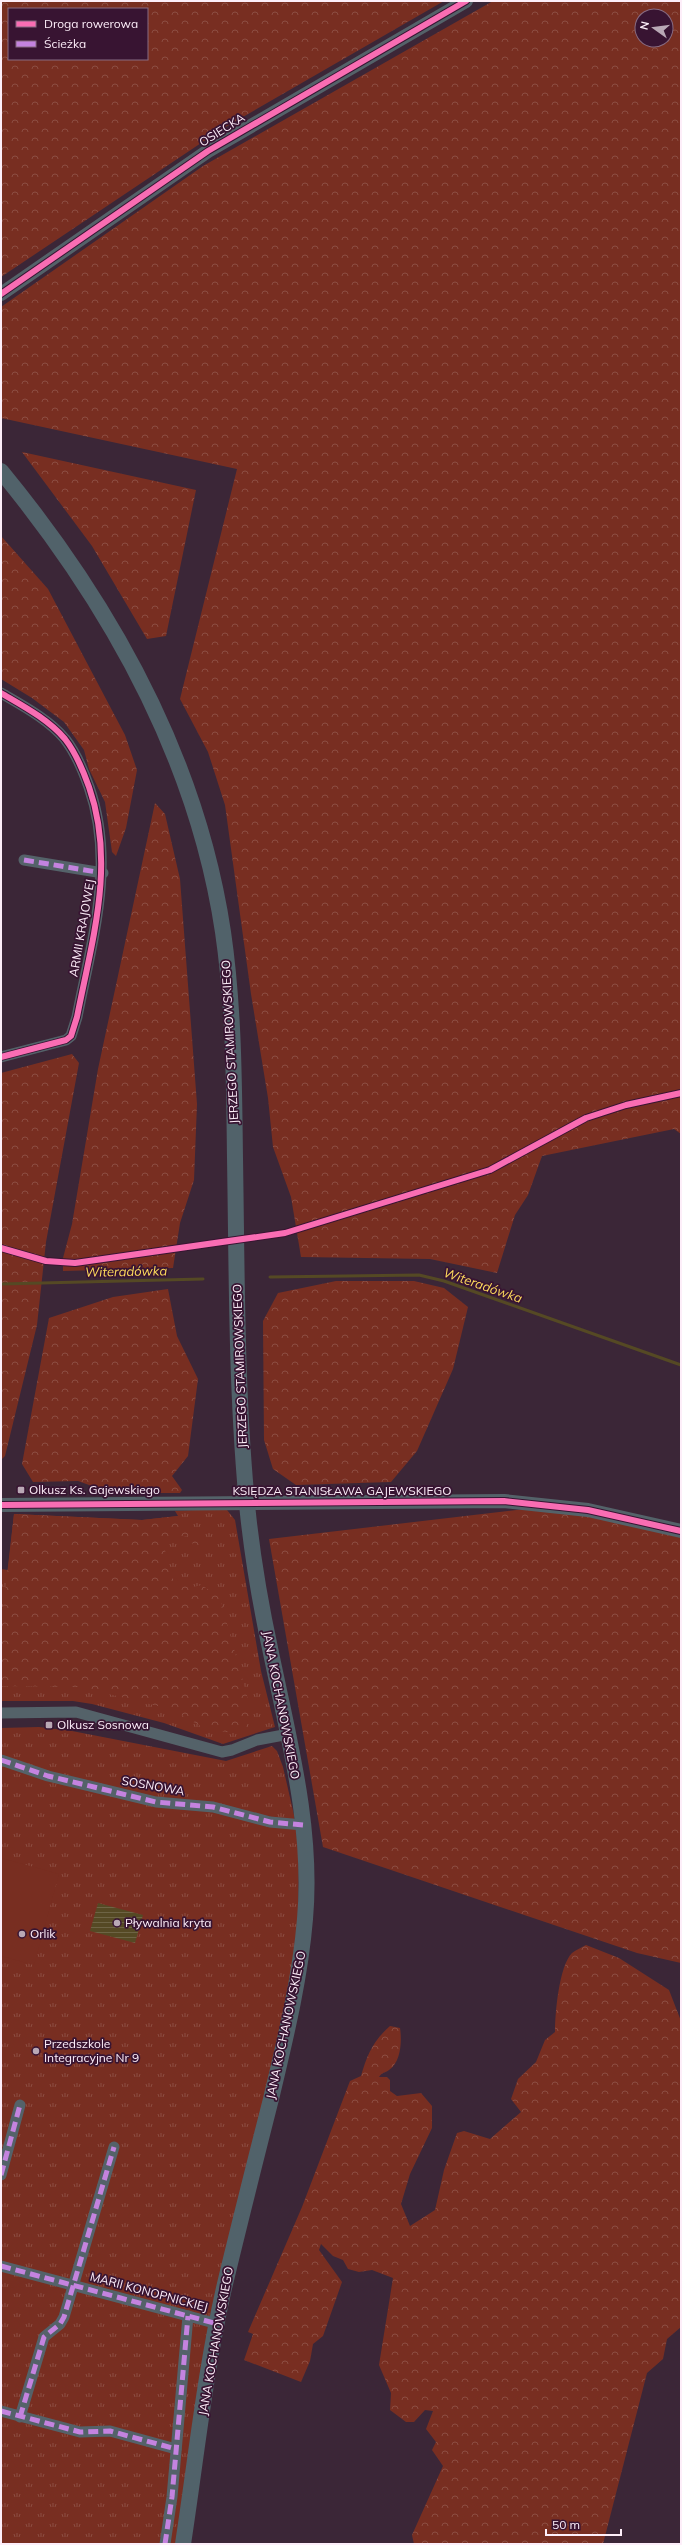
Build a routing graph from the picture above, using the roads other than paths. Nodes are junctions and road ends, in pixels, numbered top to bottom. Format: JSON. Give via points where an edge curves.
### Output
{"nodes":[{"id":1,"x":466,"y":1,"type":"edge"},
{"id":2,"x":1,"y":294,"type":"edge"},
{"id":3,"x":1,"y":471,"type":"edge"},
{"id":4,"x":1,"y":693,"type":"edge"},
{"id":5,"x":24,"y":860,"type":"dead end"},
{"id":6,"x":103,"y":872,"type":"junction"},
{"id":7,"x":1,"y":1057,"type":"edge"},
{"id":8,"x":247,"y":1503,"type":"junction"},
{"id":9,"x":1,"y":1505,"type":"edge"},
{"id":10,"x":681,"y":1531,"type":"edge"},
{"id":11,"x":1,"y":1713,"type":"edge"},
{"id":12,"x":289,"y":1734,"type":"junction"},
{"id":13,"x":1,"y":1760,"type":"edge"},
{"id":14,"x":303,"y":1825,"type":"junction"},
{"id":15,"x":20,"y":2105,"type":"dead end"},
{"id":16,"x":114,"y":2147,"type":"dead end"},
{"id":17,"x":1,"y":2175,"type":"edge"},
{"id":18,"x":1,"y":2266,"type":"edge"},
{"id":19,"x":73,"y":2285,"type":"junction"},
{"id":20,"x":188,"y":2316,"type":"junction"},
{"id":21,"x":218,"y":2324,"type":"junction"},
{"id":22,"x":1,"y":2411,"type":"edge"},
{"id":23,"x":20,"y":2417,"type":"junction"},
{"id":24,"x":176,"y":2448,"type":"junction"},
{"id":25,"x":165,"y":2544,"type":"edge"},
{"id":26,"x":183,"y":2544,"type":"edge"}],
"edges":[{"from":1,"to":2,"type":"street","name":"OSIECKA","via":[[208,151]]},
{"from":3,"to":8,"type":"main road","name":"JERZEGO STAMIROWSKIEGO","via":[[39,517],[81,575],[118,637],[162,724],[194,809],[212,875],[230,992],[242,1435]]},
{"from":4,"to":6,"type":"street","name":"ARMII KRAJOWEJ","via":[[27,708],[54,729],[64,738],[80,762],[98,819]]},
{"from":5,"to":6,"type":"street"},
{"from":6,"to":7,"type":"street","name":"ARMII KRAJOWEJ","via":[[77,1017],[71,1036],[66,1040]]},
{"from":8,"to":9,"type":"street","name":"KSIĘDZA STANISŁAWA GAJEWSKIEGO"},
{"from":8,"to":10,"type":"street","name":"KSIĘDZA STANISŁAWA GAJEWSKIEGO","via":[[504,1501],[588,1510]]},
{"from":8,"to":12,"type":"main road","name":"JANA KOCHANOWSKIEGO","via":[[256,1580]]},
{"from":11,"to":12,"type":"street","via":[[76,1712],[217,1751],[232,1750],[257,1740]]},
{"from":12,"to":14,"type":"main road","name":"JANA KOCHANOWSKIEGO"},
{"from":13,"to":14,"type":"street","name":"SOSNOWA","via":[[48,1776],[156,1802],[213,1807],[270,1822]]},
{"from":14,"to":21,"type":"main road","name":"JANA KOCHANOWSKIEGO","via":[[307,1881],[300,1966]]},
{"from":15,"to":17,"type":"street"},
{"from":16,"to":19,"type":"street","name":"MARII KONOPNICKIEJ"},
{"from":18,"to":19,"type":"street","name":"MARII KONOPNICKIEJ"},
{"from":19,"to":20,"type":"street","name":"MARII KONOPNICKIEJ"},
{"from":19,"to":23,"type":"street","name":"MARII KONOPNICKIEJ","via":[[64,2317],[60,2324],[44,2337]]},
{"from":20,"to":21,"type":"street","name":"MARII KONOPNICKIEJ"},
{"from":20,"to":24,"type":"street","name":"JANA KOCHANOWSKIEGO"},
{"from":21,"to":26,"type":"main road","name":"JANA KOCHANOWSKIEGO"},
{"from":22,"to":23,"type":"street"},
{"from":23,"to":24,"type":"street","via":[[80,2432],[110,2431]]},
{"from":24,"to":25,"type":"street","name":"JANA KOCHANOWSKIEGO"}]}
